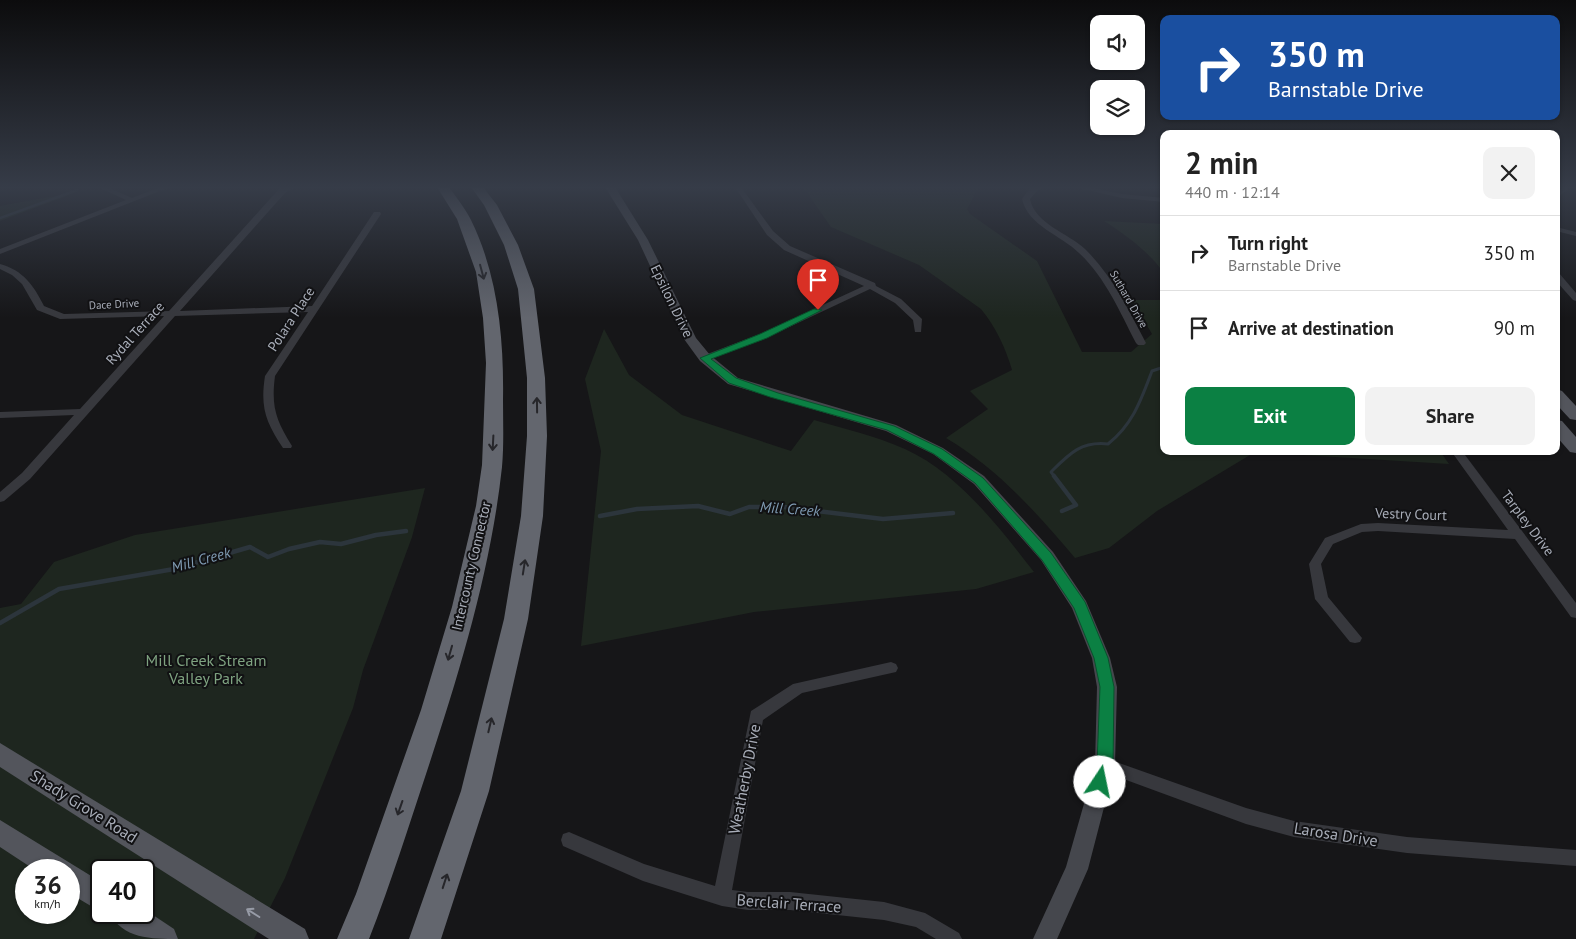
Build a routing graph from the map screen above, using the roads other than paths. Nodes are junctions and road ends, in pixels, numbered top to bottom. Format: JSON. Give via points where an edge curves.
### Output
{"nodes":[{"id":1,"x":54,"y":231,"type":"edge"},
{"id":2,"x":246,"y":231,"type":"edge"},
{"id":3,"x":365,"y":231,"type":"edge"},
{"id":4,"x":468,"y":231,"type":"edge"},
{"id":5,"x":503,"y":231,"type":"edge"},
{"id":6,"x":637,"y":231,"type":"edge"},
{"id":7,"x":769,"y":231,"type":"edge"},
{"id":8,"x":1056,"y":231,"type":"edge"},
{"id":9,"x":1563,"y":231,"type":"edge"},
{"id":10,"x":1576,"y":234,"type":"edge"},
{"id":11,"x":0,"y":252,"type":"edge"},
{"id":12,"x":0,"y":266,"type":"edge"},
{"id":13,"x":1560,"y":280,"type":"edge"},
{"id":14,"x":872,"y":285,"type":"junction"},
{"id":15,"x":1576,"y":298,"type":"edge"},
{"id":16,"x":312,"y":309,"type":"junction"},
{"id":17,"x":173,"y":312,"type":"junction"},
{"id":18,"x":918,"y":330,"type":"dead end"},
{"id":19,"x":1141,"y":343,"type":"dead end"},
{"id":20,"x":704,"y":358,"type":"junction"},
{"id":21,"x":1560,"y":398,"type":"edge"},
{"id":22,"x":83,"y":412,"type":"junction"},
{"id":23,"x":0,"y":415,"type":"edge"},
{"id":24,"x":1576,"y":415,"type":"edge"},
{"id":25,"x":1560,"y":430,"type":"edge"},
{"id":26,"x":287,"y":446,"type":"dead end"},
{"id":27,"x":1576,"y":448,"type":"edge"},
{"id":28,"x":1459,"y":455,"type":"edge"},
{"id":29,"x":0,"y":498,"type":"edge"},
{"id":30,"x":1518,"y":535,"type":"junction"},
{"id":31,"x":1576,"y":613,"type":"edge"},
{"id":32,"x":1355,"y":638,"type":"dead end"},
{"id":33,"x":891,"y":668,"type":"dead end"},
{"id":34,"x":0,"y":754,"type":"edge"},
{"id":35,"x":1105,"y":765,"type":"junction"},
{"id":36,"x":0,"y":832,"type":"edge"},
{"id":37,"x":569,"y":840,"type":"dead end"},
{"id":38,"x":1576,"y":858,"type":"edge"},
{"id":39,"x":42,"y":859,"type":"edge"},
{"id":40,"x":722,"y":897,"type":"junction"},
{"id":41,"x":141,"y":924,"type":"edge"},
{"id":42,"x":427,"y":933,"type":"edge"},
{"id":43,"x":164,"y":939,"type":"edge"},
{"id":44,"x":294,"y":939,"type":"edge"},
{"id":45,"x":353,"y":939,"type":"edge"},
{"id":46,"x":953,"y":939,"type":"edge"},
{"id":47,"x":1045,"y":939,"type":"edge"}],
"edges":[{"from":1,"to":11,"type":"street"},
{"from":2,"to":17,"type":"street","name":"Rydal Terrace"},
{"from":3,"to":16,"type":"street","name":"Polara Place"},
{"from":4,"to":45,"type":"highway","name":"Intercounty Connector","one_way":true,"via":[[483,272],[492,318],[495,363],[492,465],[486,506],[464,606],[434,710]]},
{"from":42,"to":5,"type":"highway","one_way":true,"via":[[477,781],[516,619],[532,516],[537,436],[536,378],[526,289]]},
{"from":6,"to":20,"type":"street","name":"Epsilon Drive","via":[[690,339]]},
{"from":7,"to":14,"type":"street","via":[[787,248]]},
{"from":8,"to":19,"type":"street","name":"Suthard Drive","via":[[1094,262]]},
{"from":9,"to":10,"type":"street"},
{"from":12,"to":17,"type":"street","name":"Dace Drive","via":[[22,276],[40,308],[63,316]]},
{"from":13,"to":15,"type":"street"},
{"from":14,"to":18,"type":"street","via":[[909,310],[917,319]]},
{"from":14,"to":20,"type":"street","via":[[763,336]]},
{"from":16,"to":17,"type":"street","name":"Dace Drive"},
{"from":16,"to":26,"type":"street","name":"Polara Place","via":[[270,376],[266,400],[271,419]]},
{"from":17,"to":22,"type":"street","name":"Rydal Terrace"},
{"from":20,"to":35,"type":"street","name":"Epsilon Drive","via":[[733,380],[890,428],[938,451],[979,480],[1047,556],[1080,606],[1101,658],[1107,687]]},
{"from":21,"to":24,"type":"main road"},
{"from":22,"to":23,"type":"street"},
{"from":22,"to":29,"type":"street","name":"Rydal Terrace","via":[[26,476]]},
{"from":25,"to":27,"type":"main road"},
{"from":28,"to":30,"type":"street","name":"Tarpley Drive"},
{"from":30,"to":31,"type":"street","name":"Tarpley Drive"},
{"from":30,"to":32,"type":"street","name":"Vestry Court","via":[[1378,527],[1361,528],[1329,541],[1315,564],[1322,599]]},
{"from":33,"to":40,"type":"street","name":"Weatherby Drive","via":[[798,688],[756,716]]},
{"from":44,"to":34,"type":"main road","name":"Shady Grove Road","one_way":true},
{"from":35,"to":38,"type":"street","name":"Larosa Drive","via":[[1246,816],[1294,828],[1406,845]]},
{"from":35,"to":47,"type":"street","name":"Epsilon Drive","via":[[1078,869]]},
{"from":36,"to":39,"type":"main road"},
{"from":37,"to":40,"type":"street","name":"Berclair Terrace","via":[[643,872]]},
{"from":40,"to":46,"type":"street","name":"Berclair Terrace","via":[[884,910],[919,919]]},
{"from":41,"to":43,"type":"main road"}]}
